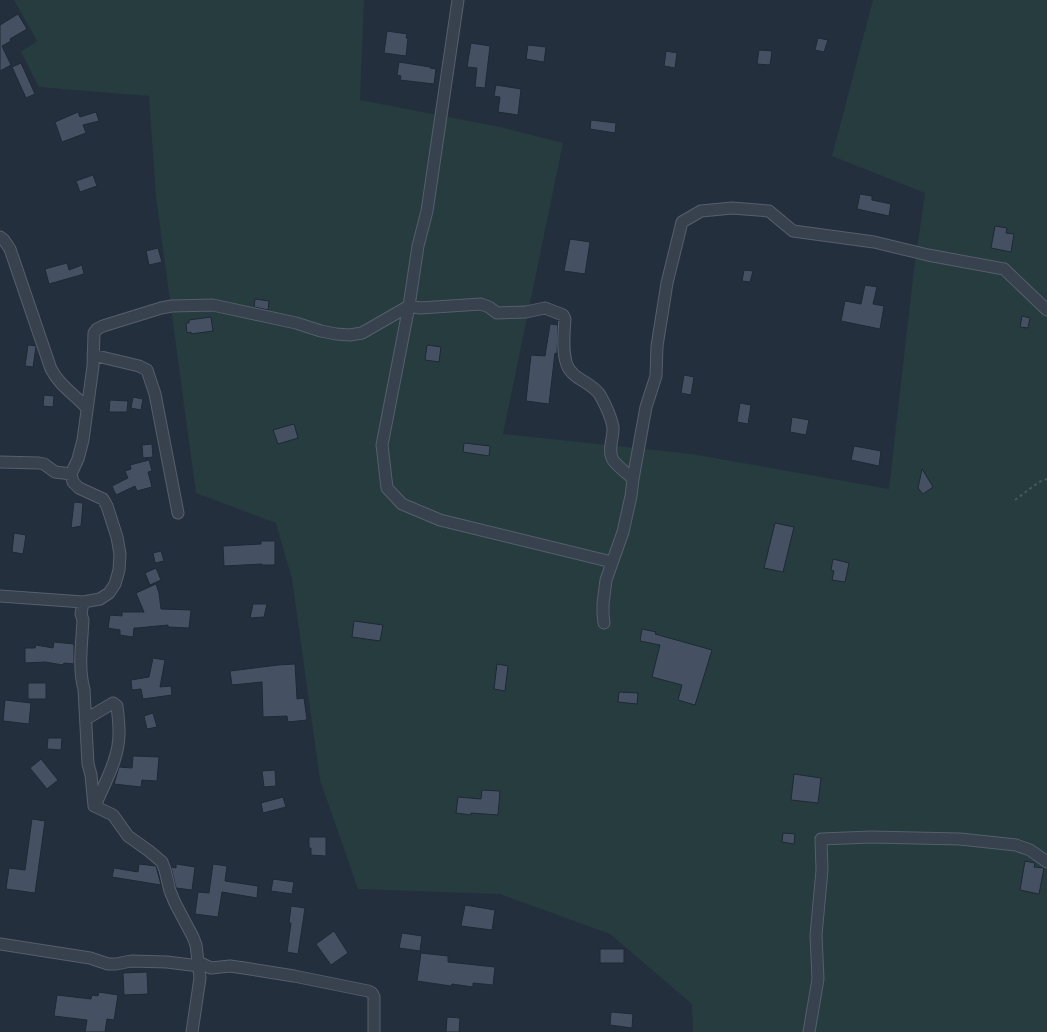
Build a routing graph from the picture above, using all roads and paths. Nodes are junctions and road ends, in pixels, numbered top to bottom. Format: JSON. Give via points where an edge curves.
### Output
{"nodes":[{"id":1,"x":458,"y":0,"type":"edge"},
{"id":2,"x":0,"y":237,"type":"edge"},
{"id":3,"x":409,"y":306,"type":"junction"},
{"id":4,"x":1047,"y":310,"type":"edge"},
{"id":5,"x":93,"y":355,"type":"junction"},
{"id":6,"x":89,"y":392,"type":"junction"},
{"id":7,"x":76,"y":396,"type":"junction"},
{"id":8,"x":86,"y":407,"type":"junction"},
{"id":9,"x":0,"y":462,"type":"edge"},
{"id":10,"x":71,"y":474,"type":"junction"},
{"id":11,"x":1047,"y":479,"type":"edge"},
{"id":12,"x":633,"y":480,"type":"junction"},
{"id":13,"x":1015,"y":500,"type":"dead end"},
{"id":14,"x":178,"y":513,"type":"dead end"},
{"id":15,"x":612,"y":562,"type":"junction"},
{"id":16,"x":0,"y":596,"type":"edge"},
{"id":17,"x":83,"y":602,"type":"junction"},
{"id":18,"x":604,"y":623,"type":"dead end"},
{"id":19,"x":86,"y":719,"type":"junction"},
{"id":20,"x":94,"y":806,"type":"junction"},
{"id":21,"x":1047,"y":862,"type":"edge"},
{"id":22,"x":0,"y":944,"type":"edge"},
{"id":23,"x":198,"y":964,"type":"junction"},
{"id":24,"x":211,"y":968,"type":"junction"},
{"id":25,"x":200,"y":978,"type":"junction"},
{"id":26,"x":192,"y":1032,"type":"edge"},
{"id":27,"x":374,"y":1032,"type":"edge"},
{"id":28,"x":810,"y":1032,"type":"edge"}],
"edges":[{"from":1,"to":3,"type":"street","via":[[427,211],[418,246]]},
{"from":2,"to":7,"type":"street","via":[[10,249],[51,369],[65,388]]},
{"from":3,"to":5,"type":"street","via":[[362,332],[350,335],[336,334],[296,322],[214,305],[172,306],[97,329],[93,339]]},
{"from":3,"to":12,"type":"street","via":[[420,308],[481,304],[497,313],[526,312],[545,308],[563,315],[565,358],[568,366],[572,373],[594,387],[600,395],[613,428],[613,460]]},
{"from":3,"to":15,"type":"street","via":[[382,445],[387,488],[402,504],[440,520]]},
{"from":4,"to":12,"type":"street","via":[[1004,269],[874,242],[793,231],[769,211],[732,208],[701,211],[682,222],[667,283],[657,346],[656,376],[646,407]]},
{"from":5,"to":6,"type":"street"},
{"from":5,"to":14,"type":"street","via":[[147,370],[155,394]]},
{"from":6,"to":7,"type":"street"},
{"from":6,"to":8,"type":"street"},
{"from":7,"to":8,"type":"street"},
{"from":8,"to":10,"type":"street","via":[[78,459]]},
{"from":9,"to":10,"type":"street","via":[[39,463],[55,472]]},
{"from":10,"to":17,"type":"street","via":[[73,482],[79,488],[103,499],[117,537],[120,554],[119,570],[109,593],[100,599]]},
{"from":11,"to":13,"type":"path"},
{"from":12,"to":15,"type":"street","via":[[623,532]]},
{"from":15,"to":18,"type":"street","via":[[606,580]]},
{"from":16,"to":17,"type":"street"},
{"from":17,"to":19,"type":"street","via":[[81,664]]},
{"from":19,"to":20,"type":"street","via":[[88,764]]},
{"from":19,"to":20,"type":"street","via":[[107,705],[113,703],[117,706],[120,731],[118,746],[112,769]]},
{"from":20,"to":23,"type":"street","via":[[113,815],[128,836],[162,862],[175,904],[193,937]]},
{"from":21,"to":28,"type":"street","via":[[1030,850],[1016,845],[960,839],[821,839],[822,870],[816,935],[818,979]]},
{"from":22,"to":23,"type":"street","via":[[90,958],[108,964],[132,961]]},
{"from":23,"to":24,"type":"street"},
{"from":23,"to":25,"type":"street"},
{"from":24,"to":25,"type":"street"},
{"from":24,"to":27,"type":"street","via":[[237,967],[368,991],[374,997]]},
{"from":25,"to":26,"type":"street"}]}
